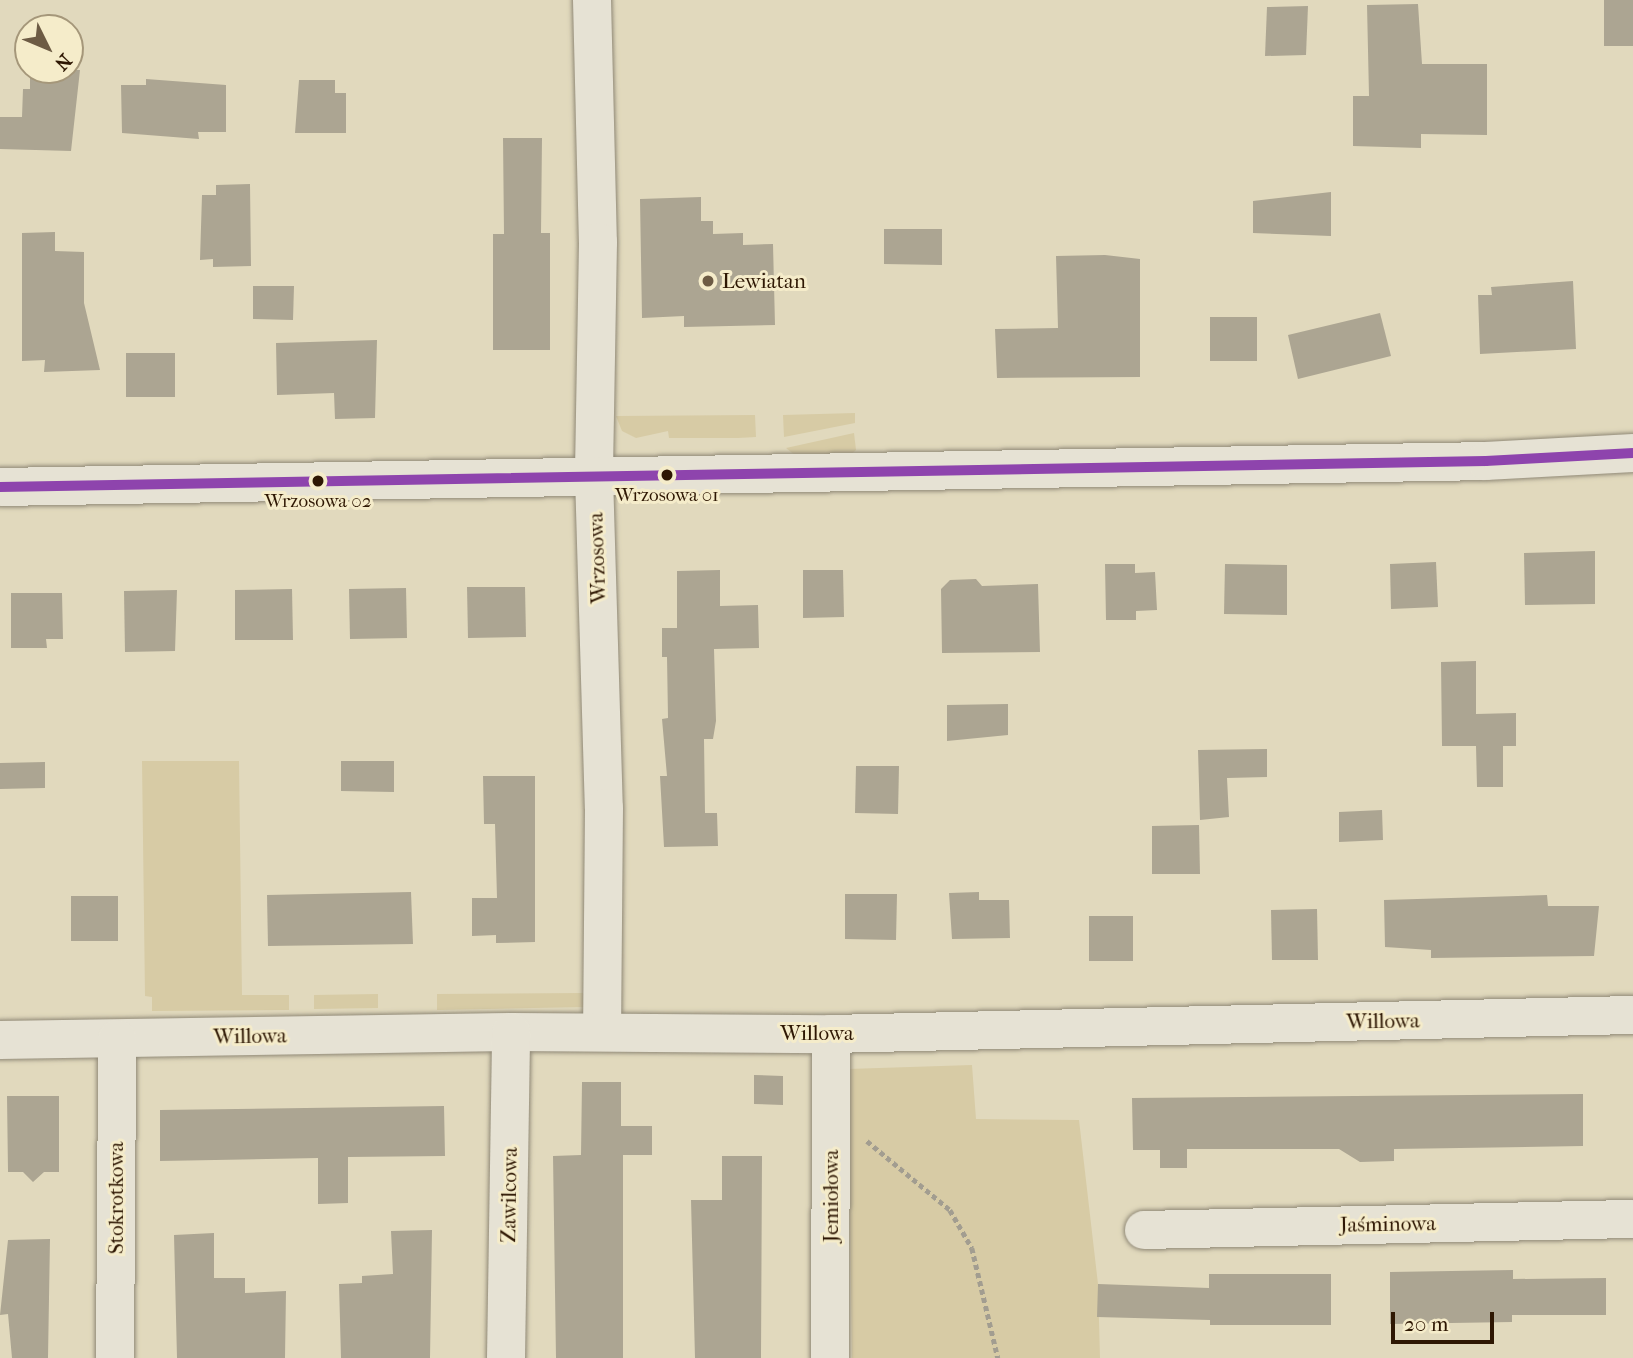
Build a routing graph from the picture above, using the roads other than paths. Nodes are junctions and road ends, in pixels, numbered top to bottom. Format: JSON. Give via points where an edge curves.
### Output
{"nodes":[{"id":1,"x":592,"y":0,"type":"edge"},
{"id":2,"x":1633,"y":453,"type":"edge"},
{"id":3,"x":594,"y":476,"type":"junction"},
{"id":4,"x":0,"y":487,"type":"edge"},
{"id":5,"x":1633,"y":1015,"type":"edge"},
{"id":6,"x":602,"y":1031,"type":"junction"},
{"id":7,"x":511,"y":1032,"type":"junction"},
{"id":8,"x":831,"y":1034,"type":"junction"},
{"id":9,"x":117,"y":1039,"type":"junction"},
{"id":10,"x":0,"y":1040,"type":"edge"},
{"id":11,"x":1633,"y":1219,"type":"edge"},
{"id":12,"x":1144,"y":1230,"type":"dead end"},
{"id":13,"x":115,"y":1358,"type":"edge"},
{"id":14,"x":506,"y":1358,"type":"edge"},
{"id":15,"x":830,"y":1358,"type":"edge"}],
"edges":[{"from":1,"to":3,"type":"street","name":"Wrzosowa","via":[[598,242]]},
{"from":2,"to":3,"type":"street","via":[[1472,461]]},
{"from":3,"to":4,"type":"street"},
{"from":3,"to":6,"type":"street","name":"Wrzosowa","via":[[604,807]]},
{"from":5,"to":8,"type":"street","name":"Willowa"},
{"from":6,"to":7,"type":"street","name":"Willowa"},
{"from":6,"to":8,"type":"street","name":"Willowa"},
{"from":7,"to":9,"type":"street","name":"Willowa"},
{"from":7,"to":14,"type":"street","name":"Zawilcowa"},
{"from":8,"to":15,"type":"street","name":"Jemiołowa"},
{"from":9,"to":10,"type":"street","name":"Willowa"},
{"from":9,"to":13,"type":"street","name":"Stokrotkowa"},
{"from":11,"to":12,"type":"street","name":"Jaśminowa"}]}
